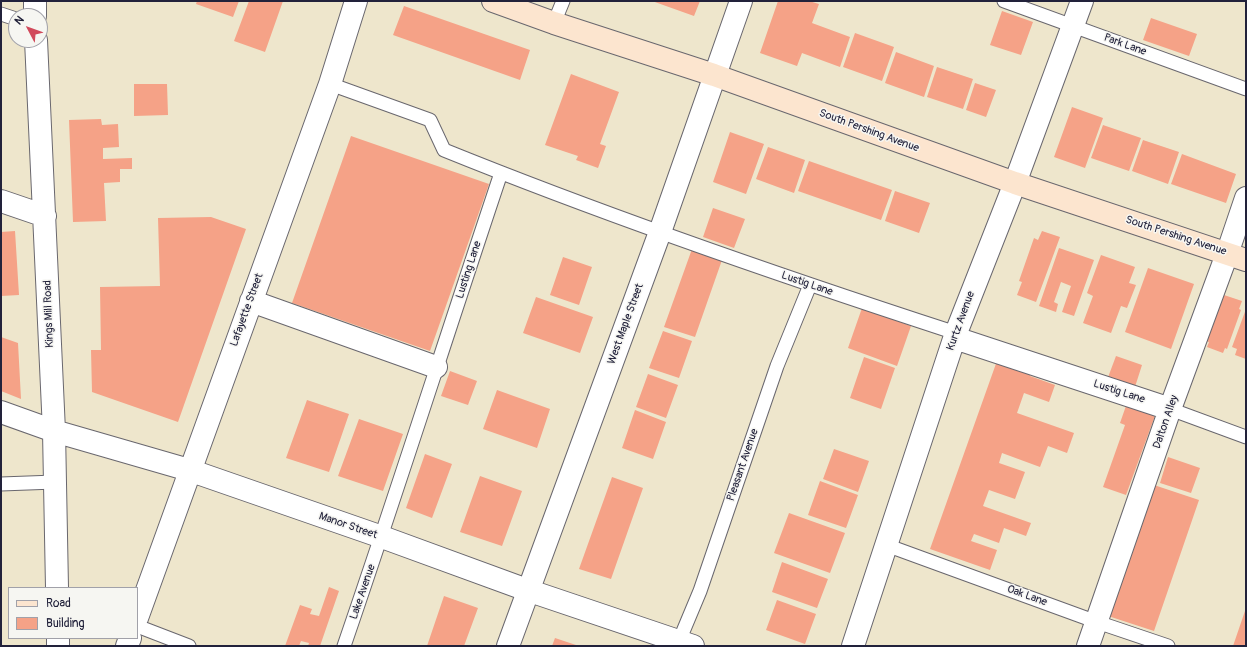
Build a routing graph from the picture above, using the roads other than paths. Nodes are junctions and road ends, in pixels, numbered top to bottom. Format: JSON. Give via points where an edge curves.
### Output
{"nodes":[{"id":1,"x":356,"y":1,"type":"edge"},
{"id":2,"x":493,"y":1,"type":"edge"},
{"id":3,"x":562,"y":1,"type":"edge"},
{"id":4,"x":741,"y":1,"type":"edge"},
{"id":5,"x":1004,"y":1,"type":"edge"},
{"id":6,"x":1082,"y":1,"type":"edge"},
{"id":7,"x":554,"y":23,"type":"junction"},
{"id":8,"x":1072,"y":25,"type":"junction"},
{"id":9,"x":36,"y":48,"type":"edge"},
{"id":10,"x":714,"y":75,"type":"junction"},
{"id":11,"x":330,"y":84,"type":"junction"},
{"id":12,"x":1246,"y":89,"type":"edge"},
{"id":13,"x":501,"y":173,"type":"junction"},
{"id":14,"x":1015,"y":183,"type":"junction"},
{"id":15,"x":1246,"y":198,"type":"edge"},
{"id":16,"x":1,"y":201,"type":"edge"},
{"id":17,"x":45,"y":216,"type":"junction"},
{"id":18,"x":660,"y":232,"type":"junction"},
{"id":19,"x":1237,"y":257,"type":"edge"},
{"id":20,"x":810,"y":285,"type":"junction"},
{"id":21,"x":251,"y":301,"type":"junction"},
{"id":22,"x":955,"y":335,"type":"junction"},
{"id":23,"x":436,"y":367,"type":"junction"},
{"id":24,"x":1170,"y":409,"type":"junction"},
{"id":25,"x":1,"y":412,"type":"edge"},
{"id":26,"x":54,"y":431,"type":"junction"},
{"id":27,"x":1246,"y":437,"type":"edge"},
{"id":28,"x":189,"y":470,"type":"junction"},
{"id":29,"x":55,"y":482,"type":"junction"},
{"id":30,"x":1,"y":484,"type":"edge"},
{"id":31,"x":382,"y":537,"type":"junction"},
{"id":32,"x":886,"y":544,"type":"junction"},
{"id":33,"x":57,"y":587,"type":"edge"},
{"id":34,"x":528,"y":590,"type":"junction"},
{"id":35,"x":138,"y":615,"type":"edge"},
{"id":36,"x":1097,"y":622,"type":"junction"},
{"id":37,"x":138,"y":626,"type":"edge"},
{"id":38,"x":683,"y":644,"type":"edge"},
{"id":39,"x":189,"y":646,"type":"edge"},
{"id":40,"x":344,"y":646,"type":"edge"},
{"id":41,"x":508,"y":646,"type":"edge"},
{"id":42,"x":853,"y":646,"type":"edge"},
{"id":43,"x":1088,"y":646,"type":"edge"},
{"id":44,"x":1168,"y":646,"type":"edge"}],
"edges":[{"from":1,"to":11,"type":"street","name":"Lafayette Street"},
{"from":2,"to":7,"type":"street","name":"South Pershing Avenue"},
{"from":3,"to":7,"type":"lane"},
{"from":4,"to":10,"type":"street","name":"West Maple Street"},
{"from":5,"to":8,"type":"lane","name":"Park Lane"},
{"from":6,"to":8,"type":"street","name":"Kurtz Avenue"},
{"from":7,"to":10,"type":"street","name":"South Pershing Avenue"},
{"from":8,"to":12,"type":"lane","name":"Park Lane"},
{"from":8,"to":14,"type":"street","name":"Kurtz Avenue"},
{"from":9,"to":17,"type":"street","name":"Kings Mill Road"},
{"from":10,"to":14,"type":"street","name":"South Pershing Avenue"},
{"from":10,"to":18,"type":"street","name":"West Maple Street"},
{"from":11,"to":13,"type":"lane","name":"Lustig Lane","via":[[430,120],[444,150]]},
{"from":11,"to":21,"type":"street","name":"Lafayette Street"},
{"from":13,"to":18,"type":"lane","name":"Lustig Lane"},
{"from":13,"to":23,"type":"lane","name":"Lusting Lane"},
{"from":14,"to":19,"type":"street","name":"South Pershing Avenue"},
{"from":14,"to":22,"type":"street","name":"Kurtz Avenue"},
{"from":15,"to":19,"type":"street","name":"Dalton Alley"},
{"from":16,"to":17,"type":"street"},
{"from":17,"to":26,"type":"street","name":"Kings Mill Road"},
{"from":18,"to":20,"type":"lane","name":"Lustig Lane"},
{"from":18,"to":34,"type":"street","name":"West Maple Street"},
{"from":19,"to":24,"type":"street","name":"Dalton Alley"},
{"from":20,"to":22,"type":"lane","name":"Lustig Lane"},
{"from":20,"to":38,"type":"lane","name":"Pleasant Avenue","via":[[776,366]]},
{"from":21,"to":23,"type":"street"},
{"from":21,"to":28,"type":"street","name":"Lafayette Street"},
{"from":22,"to":24,"type":"street","name":"Lustig Lane"},
{"from":22,"to":32,"type":"street","name":"Kurtz Avenue"},
{"from":23,"to":31,"type":"lane","name":"Lusting Lane"},
{"from":24,"to":27,"type":"lane"},
{"from":24,"to":36,"type":"street","name":"Dalton Alley"},
{"from":25,"to":26,"type":"street","name":"Manor Street"},
{"from":26,"to":28,"type":"street","name":"Manor Street"},
{"from":26,"to":29,"type":"street","name":"Kings Mill Road"},
{"from":28,"to":31,"type":"street","name":"Manor Street"},
{"from":28,"to":35,"type":"street","name":"Lafayette Street"},
{"from":29,"to":30,"type":"lane"},
{"from":29,"to":33,"type":"street","name":"Kings Mill Road"},
{"from":31,"to":34,"type":"street","name":"Manor Street"},
{"from":31,"to":40,"type":"lane","name":"Lake Avenue"},
{"from":32,"to":36,"type":"lane","name":"Oak Lane"},
{"from":32,"to":42,"type":"street","name":"Kurtz Avenue"},
{"from":34,"to":38,"type":"street","name":"Manor Street"},
{"from":34,"to":41,"type":"street","name":"West Maple Street"},
{"from":36,"to":43,"type":"street","name":"Dalton Alley"},
{"from":36,"to":44,"type":"lane","name":"Oak Lane"},
{"from":37,"to":39,"type":"lane"}]}
